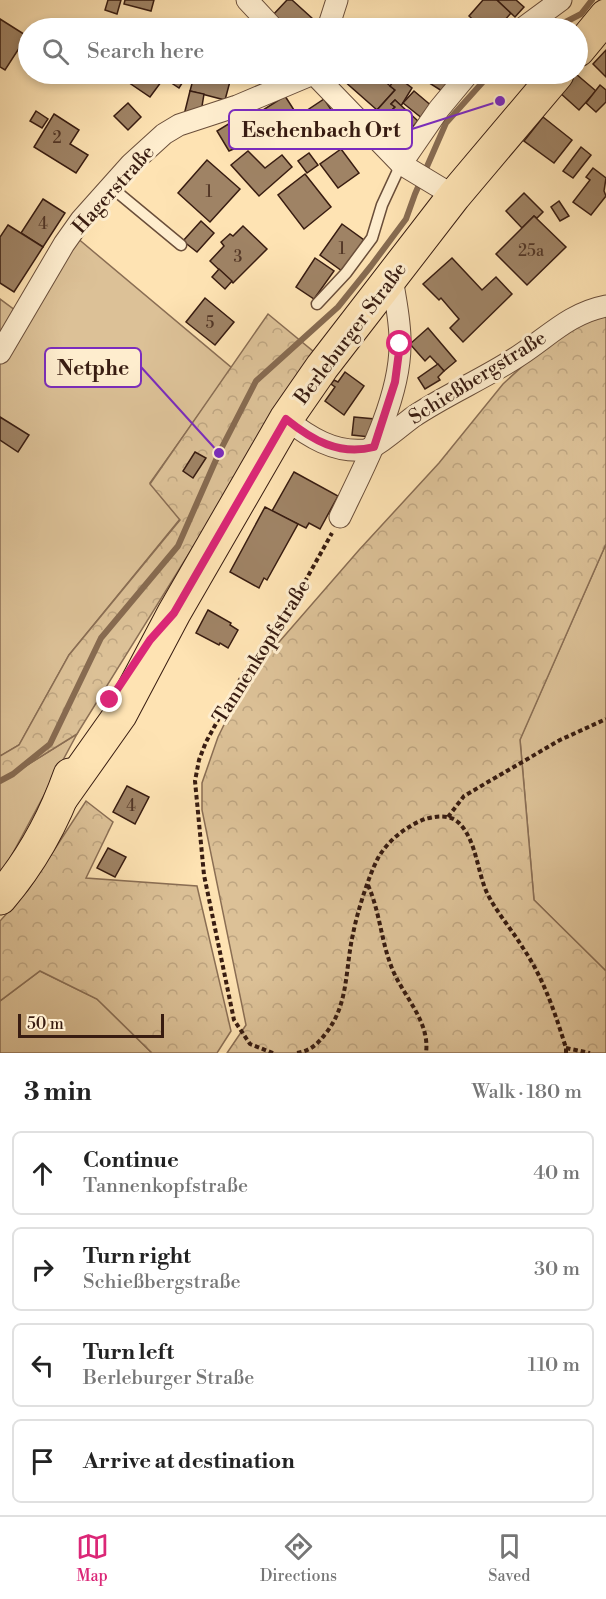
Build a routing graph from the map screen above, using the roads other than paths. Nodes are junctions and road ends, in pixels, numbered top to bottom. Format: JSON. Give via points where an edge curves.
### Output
{"nodes":[{"id":1,"x":246,"y":0,"type":"edge"},
{"id":2,"x":337,"y":0,"type":"edge"},
{"id":3,"x":561,"y":0,"type":"edge"},
{"id":4,"x":606,"y":16,"type":"edge"},
{"id":5,"x":263,"y":18,"type":"edge"},
{"id":6,"x":331,"y":18,"type":"edge"},
{"id":7,"x":537,"y":18,"type":"edge"},
{"id":8,"x":588,"y":38,"type":"edge"},
{"id":9,"x":290,"y":84,"type":"edge"},
{"id":10,"x":324,"y":84,"type":"edge"},
{"id":11,"x":460,"y":84,"type":"edge"},
{"id":12,"x":547,"y":84,"type":"edge"},
{"id":13,"x":407,"y":167,"type":"junction"},
{"id":14,"x":111,"y":187,"type":"junction"},
{"id":15,"x":446,"y":190,"type":"junction"},
{"id":16,"x":181,"y":245,"type":"dead end"},
{"id":17,"x":392,"y":277,"type":"junction"},
{"id":18,"x":317,"y":304,"type":"dead end"},
{"id":19,"x":606,"y":306,"type":"edge"},
{"id":20,"x":0,"y":353,"type":"edge"},
{"id":21,"x":286,"y":419,"type":"junction"},
{"id":22,"x":374,"y":447,"type":"junction"},
{"id":23,"x":340,"y":517,"type":"road end"},
{"id":24,"x":0,"y":898,"type":"edge"}],
"edges":[{"from":1,"to":5,"type":"street"},
{"from":2,"to":6,"type":"street"},
{"from":3,"to":7,"type":"street"},
{"from":4,"to":8,"type":"main road"},
{"from":9,"to":14,"type":"street","name":"Hagerstraße","via":[[179,125],[131,164]]},
{"from":10,"to":13,"type":"street"},
{"from":11,"to":13,"type":"street","via":[[439,109]]},
{"from":12,"to":15,"type":"main road","name":"Berleburger Straße"},
{"from":13,"to":15,"type":"street"},
{"from":13,"to":18,"type":"lane","via":[[382,205],[372,238]]},
{"from":14,"to":16,"type":"lane"},
{"from":14,"to":20,"type":"street","name":"Hagerstraße","via":[[64,244]]},
{"from":15,"to":17,"type":"main road","name":"Berleburger Straße"},
{"from":17,"to":21,"type":"main road","name":"Berleburger Straße"},
{"from":17,"to":22,"type":"street","via":[[400,344],[398,367]]},
{"from":19,"to":22,"type":"street","name":"Schießbergstraße","via":[[574,316],[520,355],[417,414]]},
{"from":21,"to":22,"type":"street","via":[[327,445]]},
{"from":21,"to":24,"type":"main road","name":"Berleburger Straße","via":[[174,613],[150,640],[110,700],[76,758],[40,842]]},
{"from":22,"to":23,"type":"street"}]}
